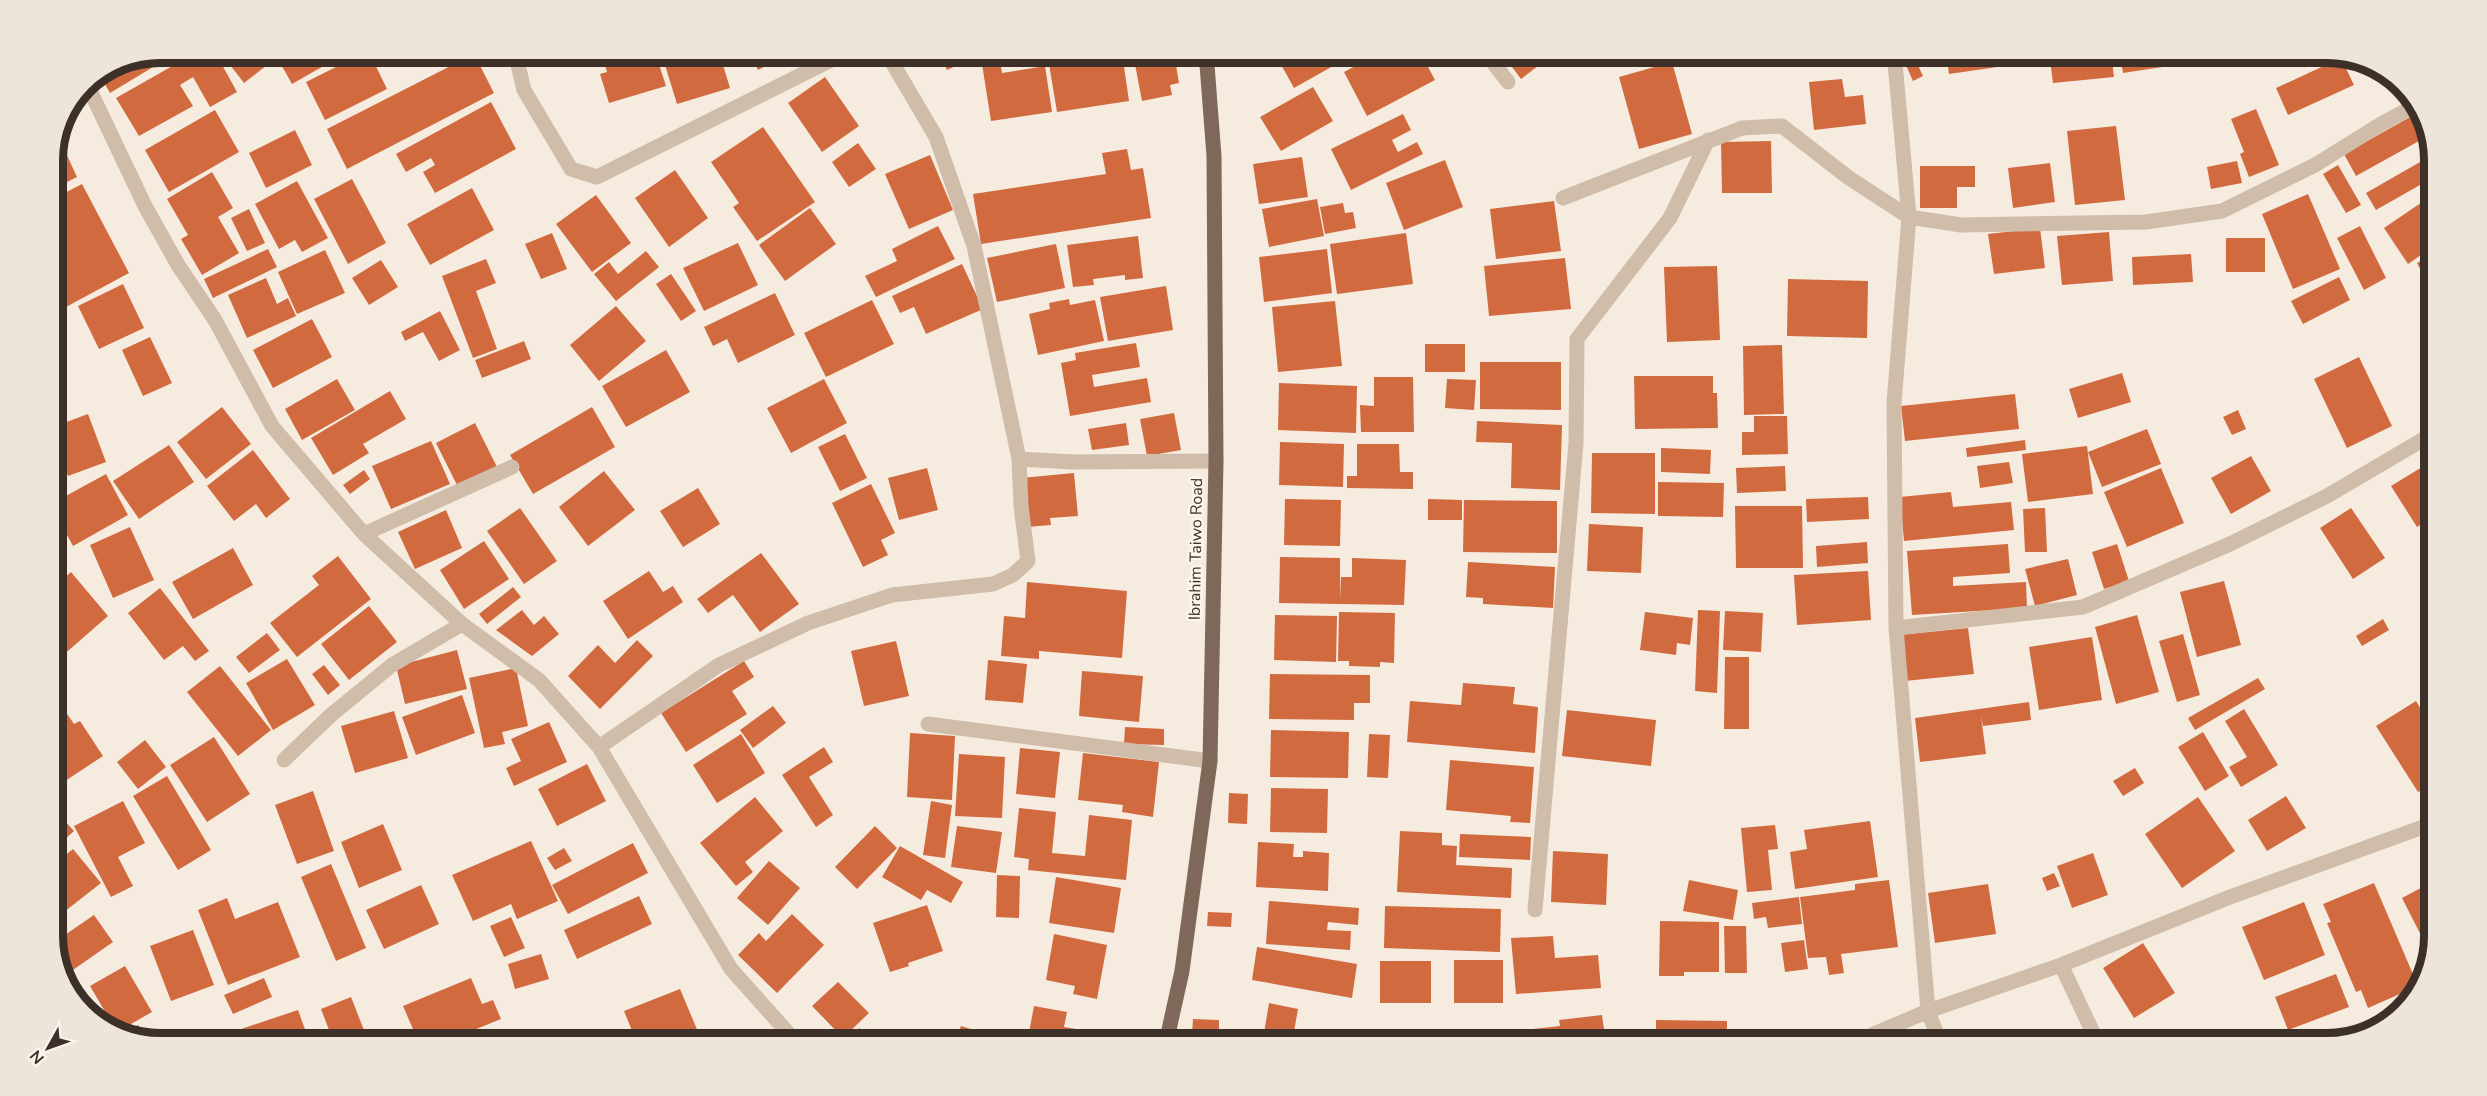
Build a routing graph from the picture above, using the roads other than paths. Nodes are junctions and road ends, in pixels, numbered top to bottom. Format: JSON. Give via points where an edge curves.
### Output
{"nodes":[{"id":1,"x":518,"y":63,"type":"edge"},
{"id":2,"x":825,"y":63,"type":"edge"},
{"id":3,"x":892,"y":63,"type":"edge"},
{"id":4,"x":1207,"y":63,"type":"edge"},
{"id":5,"x":1493,"y":63,"type":"edge"},
{"id":6,"x":1895,"y":63,"type":"edge"},
{"id":7,"x":1508,"y":82,"type":"dead end"},
{"id":8,"x":91,"y":92,"type":"edge"},
{"id":9,"x":2409,"y":109,"type":"edge"},
{"id":10,"x":1708,"y":140,"type":"junction"},
{"id":11,"x":1563,"y":198,"type":"dead end"},
{"id":12,"x":1909,"y":217,"type":"junction"},
{"id":13,"x":2424,"y":439,"type":"edge"},
{"id":14,"x":1019,"y":459,"type":"junction"},
{"id":15,"x":1216,"y":461,"type":"junction"},
{"id":16,"x":512,"y":467,"type":"dead end"},
{"id":17,"x":364,"y":534,"type":"junction"},
{"id":18,"x":462,"y":624,"type":"junction"},
{"id":19,"x":1896,"y":628,"type":"junction"},
{"id":20,"x":928,"y":724,"type":"dead end"},
{"id":21,"x":599,"y":747,"type":"junction"},
{"id":22,"x":284,"y":760,"type":"dead end"},
{"id":23,"x":1210,"y":761,"type":"junction"},
{"id":24,"x":2424,"y":827,"type":"edge"},
{"id":25,"x":1535,"y":910,"type":"dead end"},
{"id":26,"x":2061,"y":965,"type":"junction"},
{"id":27,"x":1928,"y":1011,"type":"junction"},
{"id":28,"x":787,"y":1033,"type":"edge"},
{"id":29,"x":1168,"y":1033,"type":"edge"},
{"id":30,"x":1878,"y":1033,"type":"edge"},
{"id":31,"x":1936,"y":1033,"type":"edge"},
{"id":32,"x":2093,"y":1033,"type":"edge"}],
"edges":[{"from":1,"to":2,"type":"street","via":[[524,90],[571,169],[597,177]]},
{"from":3,"to":14,"type":"street","via":[[936,137],[974,246]]},
{"from":4,"to":15,"type":"main road","name":"Ibrahim Taiwo Road","via":[[1214,156]]},
{"from":5,"to":7,"type":"street"},
{"from":6,"to":12,"type":"street"},
{"from":8,"to":17,"type":"street","via":[[145,206],[215,320],[272,426]]},
{"from":9,"to":12,"type":"street","via":[[2315,165],[2222,211],[2146,222],[1961,225]]},
{"from":10,"to":11,"type":"street"},
{"from":10,"to":12,"type":"street","via":[[1742,129],[1782,126],[1849,178]]},
{"from":10,"to":25,"type":"street","via":[[1670,218],[1577,339],[1576,443]]},
{"from":12,"to":19,"type":"street","via":[[1894,403]]},
{"from":13,"to":19,"type":"street","via":[[2327,496],[2230,544],[2083,607]]},
{"from":14,"to":15,"type":"street"},
{"from":14,"to":21,"type":"street","via":[[1028,561],[1013,575],[993,584],[892,595],[808,623],[719,665]]},
{"from":15,"to":23,"type":"main road","name":"Ibrahim Taiwo Road"},
{"from":16,"to":17,"type":"street"},
{"from":17,"to":18,"type":"street"},
{"from":18,"to":21,"type":"street","via":[[539,680]]},
{"from":18,"to":22,"type":"street","via":[[392,665]]},
{"from":19,"to":27,"type":"street"},
{"from":20,"to":23,"type":"street"},
{"from":21,"to":28,"type":"street","via":[[731,969]]},
{"from":23,"to":29,"type":"main road","name":"Ibrahim Taiwo Road","via":[[1182,971]]},
{"from":24,"to":26,"type":"street","via":[[2230,897]]},
{"from":26,"to":27,"type":"street"},
{"from":26,"to":32,"type":"street"},
{"from":27,"to":30,"type":"street"},
{"from":27,"to":31,"type":"street"}]}
